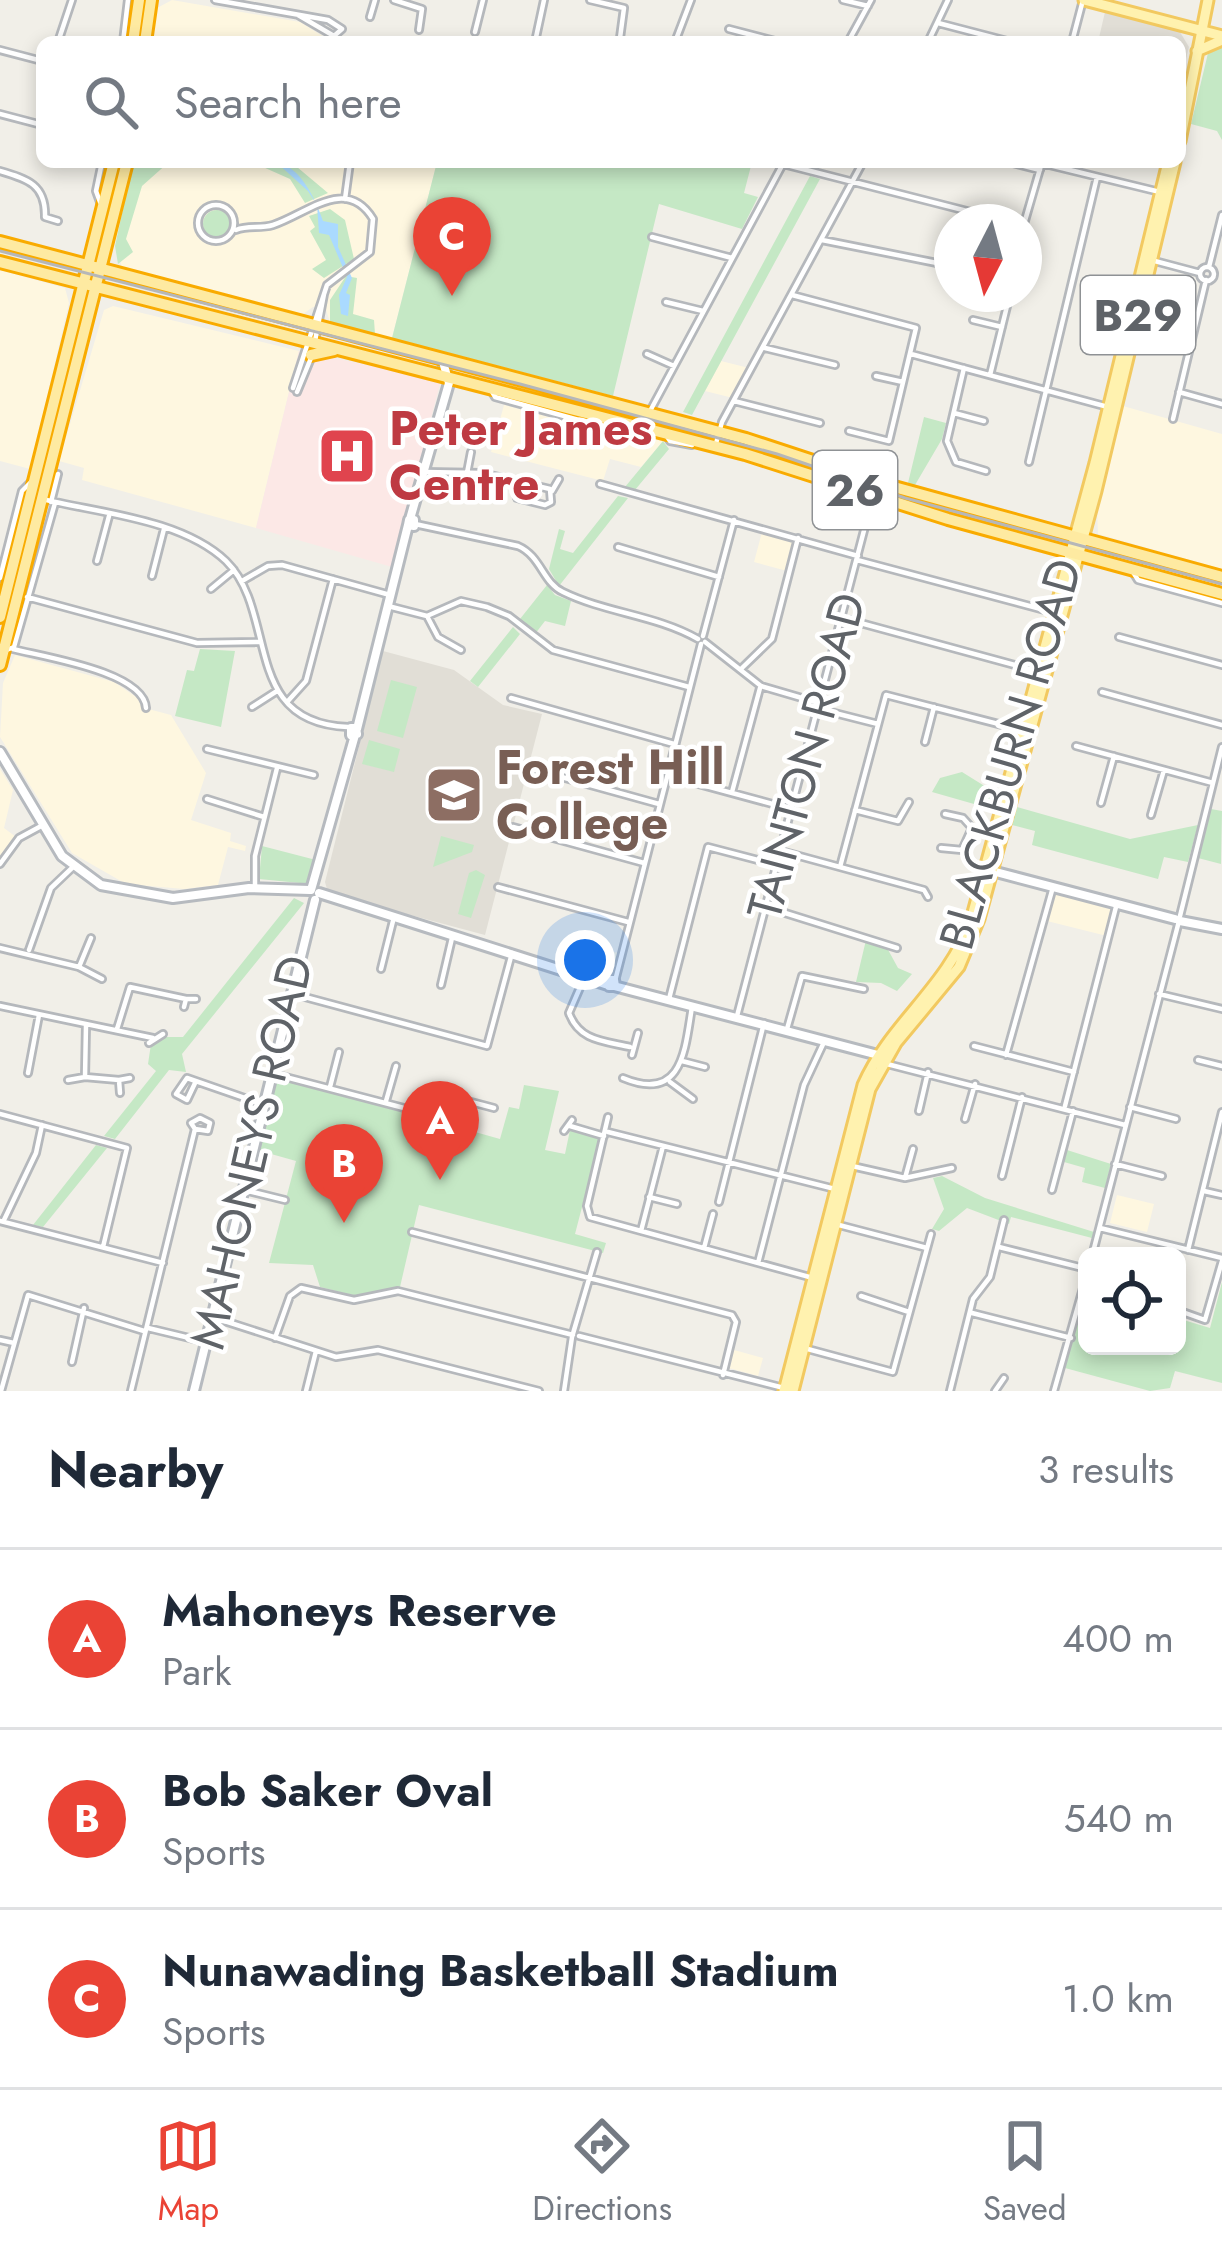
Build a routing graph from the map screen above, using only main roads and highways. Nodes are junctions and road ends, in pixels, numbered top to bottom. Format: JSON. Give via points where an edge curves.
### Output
{"nodes":[{"id":1,"x":1084,"y":0,"type":"edge"},
{"id":2,"x":150,"y":1,"type":"edge"},
{"id":3,"x":1208,"y":4,"type":"edge"},
{"id":4,"x":1178,"y":24,"type":"junction"},
{"id":5,"x":1201,"y":31,"type":"junction"},
{"id":6,"x":135,"y":36,"type":"edge"},
{"id":7,"x":146,"y":36,"type":"edge"},
{"id":8,"x":1184,"y":36,"type":"edge"},
{"id":9,"x":1220,"y":37,"type":"edge"},
{"id":10,"x":1186,"y":40,"type":"edge"},
{"id":11,"x":1195,"y":58,"type":"junction"},
{"id":12,"x":1186,"y":92,"type":"edge"},
{"id":13,"x":1186,"y":108,"type":"edge"},
{"id":14,"x":113,"y":168,"type":"edge"},
{"id":15,"x":125,"y":168,"type":"edge"},
{"id":16,"x":1170,"y":168,"type":"edge"},
{"id":17,"x":0,"y":242,"type":"edge"},
{"id":18,"x":100,"y":243,"type":"junction"},
{"id":19,"x":56,"y":255,"type":"junction"},
{"id":20,"x":0,"y":262,"type":"edge"},
{"id":21,"x":94,"y":267,"type":"junction"},
{"id":22,"x":117,"y":273,"type":"junction"},
{"id":23,"x":68,"y":282,"type":"junction"},
{"id":24,"x":89,"y":288,"type":"junction"},
{"id":25,"x":118,"y":296,"type":"junction"},
{"id":26,"x":91,"y":303,"type":"junction"},
{"id":27,"x":78,"y":309,"type":"junction"},
{"id":28,"x":438,"y":356,"type":"junction"},
{"id":29,"x":446,"y":376,"type":"junction"},
{"id":30,"x":608,"y":402,"type":"junction"},
{"id":31,"x":616,"y":421,"type":"junction"},
{"id":32,"x":916,"y":493,"type":"junction"},
{"id":33,"x":948,"y":518,"type":"junction"},
{"id":34,"x":1083,"y":519,"type":"junction"},
{"id":35,"x":1058,"y":530,"type":"junction"},
{"id":36,"x":1084,"y":537,"type":"junction"},
{"id":37,"x":1054,"y":548,"type":"junction"},
{"id":38,"x":1073,"y":554,"type":"junction"},
{"id":39,"x":1099,"y":561,"type":"junction"},
{"id":40,"x":1068,"y":571,"type":"junction"},
{"id":41,"x":1222,"y":577,"type":"edge"},
{"id":42,"x":1222,"y":594,"type":"edge"},
{"id":43,"x":0,"y":617,"type":"edge"},
{"id":44,"x":0,"y":665,"type":"edge"},
{"id":45,"x":1026,"y":731,"type":"junction"},
{"id":46,"x":1,"y":758,"type":"edge"},
{"id":47,"x":989,"y":870,"type":"junction"},
{"id":48,"x":313,"y":895,"type":"junction"},
{"id":49,"x":1222,"y":929,"type":"edge"},
{"id":50,"x":917,"y":1018,"type":"junction"},
{"id":51,"x":879,"y":1060,"type":"junction"},
{"id":52,"x":830,"y":1222,"type":"junction"},
{"id":53,"x":194,"y":1391,"type":"edge"},
{"id":54,"x":786,"y":1391,"type":"edge"}],
"edges":[{"from":1,"to":4,"type":"main road"},
{"from":2,"to":6,"type":"highway"},
{"from":2,"to":7,"type":"highway"},
{"from":3,"to":4,"type":"main road"},
{"from":3,"to":5,"type":"main road"},
{"from":3,"to":9,"type":"main road"},
{"from":4,"to":5,"type":"main road"},
{"from":4,"to":8,"type":"main road"},
{"from":5,"to":9,"type":"main road"},
{"from":5,"to":11,"type":"main road"},
{"from":9,"to":11,"type":"main road"},
{"from":10,"to":11,"type":"main road"},
{"from":11,"to":12,"type":"main road"},
{"from":11,"to":13,"type":"main road"},
{"from":14,"to":18,"type":"highway"},
{"from":15,"to":18,"type":"highway"},
{"from":16,"to":34,"type":"main road","name":"BLACKBURN ROAD","number":"B29"},
{"from":17,"to":19,"type":"highway"},
{"from":18,"to":19,"type":"highway"},
{"from":18,"to":21,"type":"highway"},
{"from":18,"to":22,"type":"highway"},
{"from":19,"to":21,"type":"highway"},
{"from":20,"to":23,"type":"highway"},
{"from":21,"to":22,"type":"highway"},
{"from":21,"to":24,"type":"highway"},
{"from":22,"to":28,"type":"highway","number":"26"},
{"from":23,"to":24,"type":"highway"},
{"from":23,"to":27,"type":"highway"},
{"from":24,"to":25,"type":"highway"},
{"from":24,"to":26,"type":"highway"},
{"from":24,"to":27,"type":"highway"},
{"from":25,"to":26,"type":"highway"},
{"from":25,"to":29,"type":"highway","number":"26"},
{"from":26,"to":44,"type":"highway","via":[[47,506]]},
{"from":27,"to":43,"type":"highway"},
{"from":28,"to":29,"type":"main road"},
{"from":28,"to":30,"type":"highway","number":"26"},
{"from":29,"to":31,"type":"highway","number":"26"},
{"from":29,"to":48,"type":"main road","name":"MAHONEYS ROAD"},
{"from":30,"to":31,"type":"highway"},
{"from":30,"to":32,"type":"highway","number":"26"},
{"from":31,"to":33,"type":"highway","number":"26"},
{"from":32,"to":33,"type":"highway","via":[[947,508]]},
{"from":32,"to":35,"type":"highway","number":"26"},
{"from":33,"to":37,"type":"highway","number":"26"},
{"from":34,"to":35,"type":"main road"},
{"from":34,"to":36,"type":"main road","name":"BLACKBURN ROAD","number":"B29"},
{"from":34,"to":36,"type":"main road"},
{"from":35,"to":36,"type":"highway","number":"26"},
{"from":36,"to":38,"type":"main road","name":"BLACKBURN ROAD","number":"B29"},
{"from":36,"to":41,"type":"highway","number":"26"},
{"from":37,"to":38,"type":"highway","number":"26"},
{"from":37,"to":40,"type":"main road"},
{"from":38,"to":39,"type":"highway","number":"26"},
{"from":38,"to":40,"type":"main road","name":"BLACKBURN ROAD","number":"B29"},
{"from":39,"to":40,"type":"main road"},
{"from":39,"to":42,"type":"highway","number":"26"},
{"from":40,"to":45,"type":"main road","name":"BLACKBURN ROAD","number":"B29"},
{"from":40,"to":45,"type":"main road","name":"BLACKBURN ROAD","number":"B29"},
{"from":45,"to":47,"type":"main road","name":"BLACKBURN ROAD","number":"B29"},
{"from":45,"to":47,"type":"main road","name":"BLACKBURN ROAD","number":"B29"},
{"from":46,"to":48,"type":"main road","via":[[73,867],[101,885],[146,897],[255,888]]},
{"from":47,"to":49,"type":"main road"},
{"from":47,"to":50,"type":"main road","name":"BLACKBURN ROAD","number":"B29","via":[[965,956]]},
{"from":47,"to":51,"type":"main road","name":"BLACKBURN ROAD","number":"B29","via":[[956,956]]},
{"from":48,"to":51,"type":"main road"},
{"from":48,"to":53,"type":"main road","name":"MAHONEYS ROAD"},
{"from":50,"to":51,"type":"main road"},
{"from":50,"to":51,"type":"main road","name":"BLACKBURN ROAD","number":"B29"},
{"from":51,"to":52,"type":"main road","name":"BLACKBURN ROAD","number":"B29"},
{"from":51,"to":52,"type":"main road","name":"BLACKBURN ROAD","number":"B29","via":[[858,1097]]},
{"from":52,"to":54,"type":"main road","name":"BLACKBURN ROAD","number":"B29"},
{"from":52,"to":54,"type":"main road","name":"BLACKBURN ROAD","number":"B29"}]}
